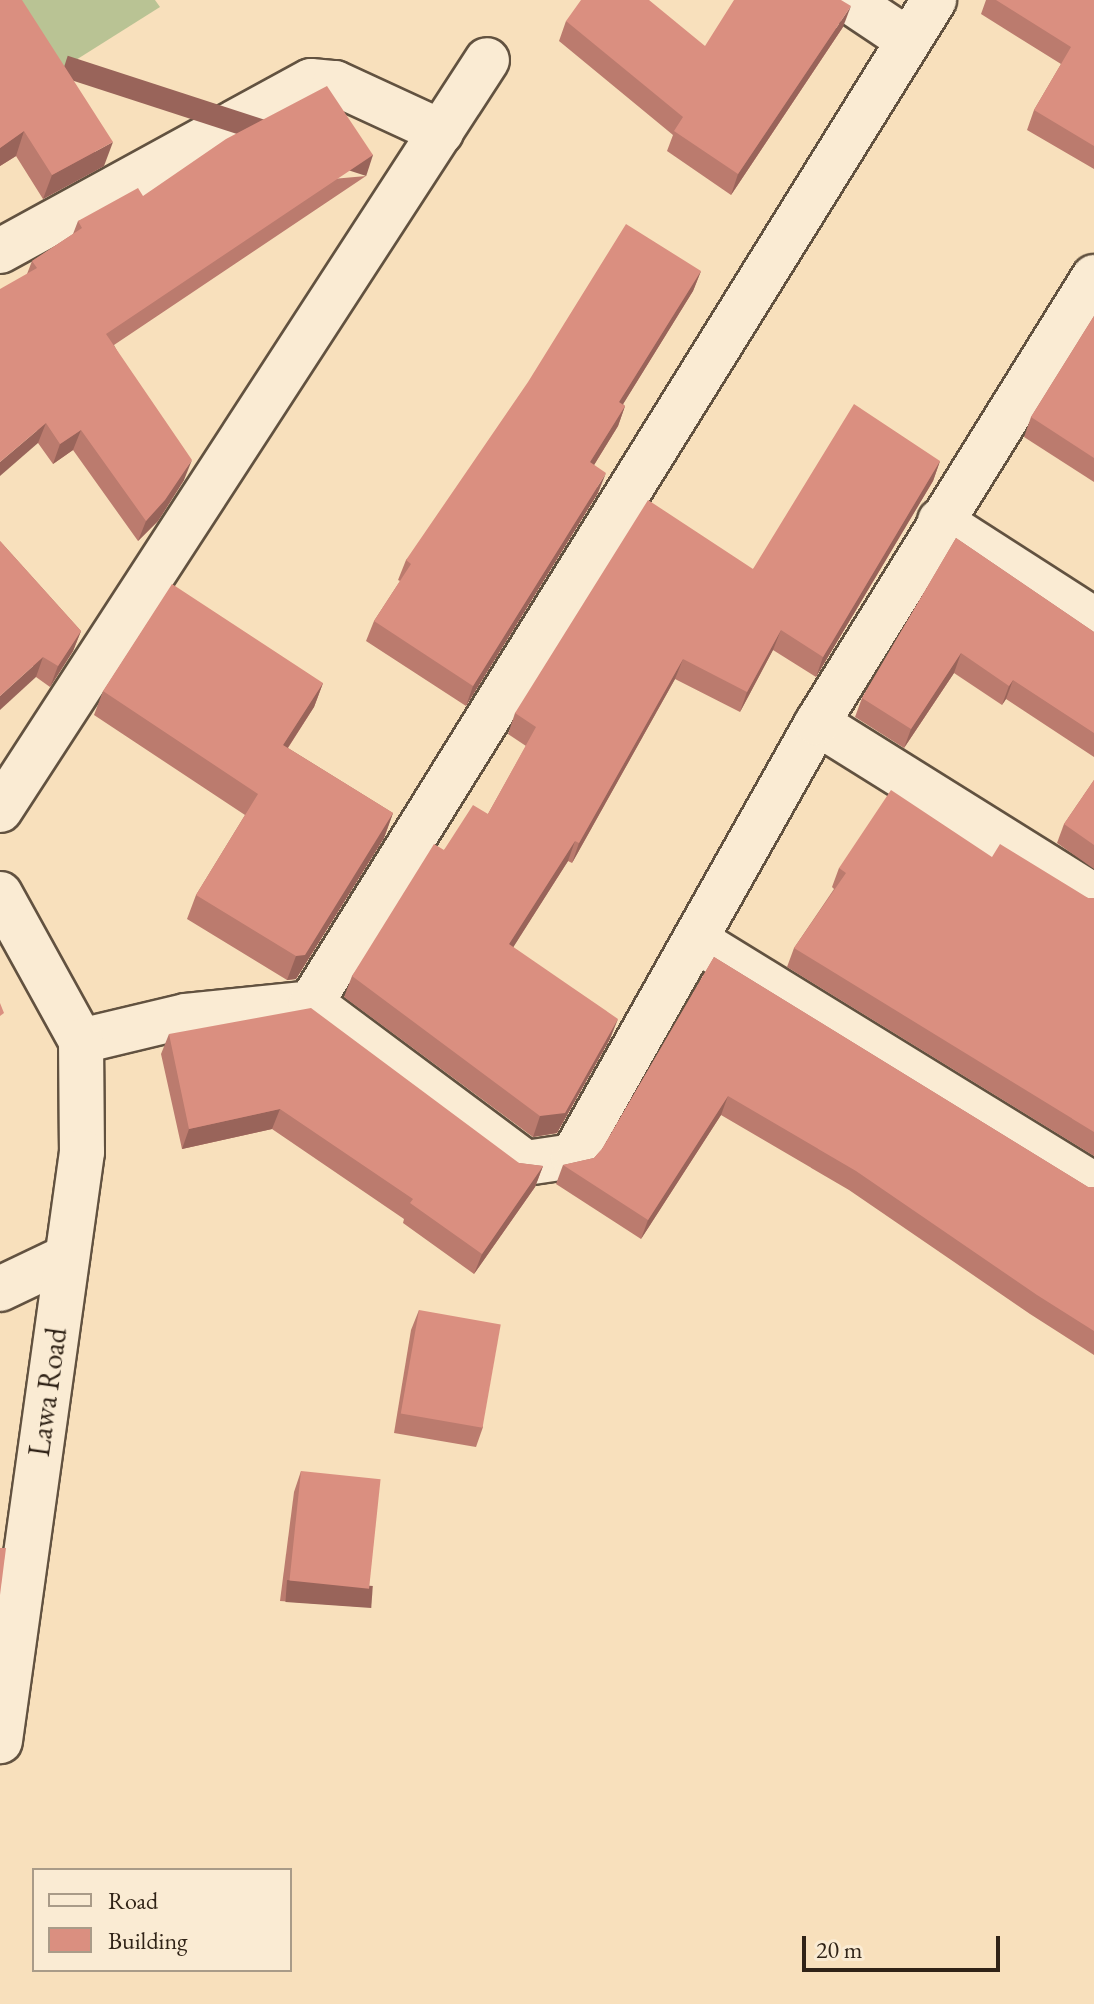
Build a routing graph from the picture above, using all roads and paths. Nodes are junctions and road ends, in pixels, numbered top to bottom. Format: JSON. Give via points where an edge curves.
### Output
{"nodes":[{"id":1,"x":848,"y":0,"type":"edge"},
{"id":2,"x":934,"y":0,"type":"edge"},
{"id":3,"x":908,"y":40,"type":"junction"},
{"id":4,"x":487,"y":60,"type":"dead end"},
{"id":5,"x":441,"y":132,"type":"junction"},
{"id":6,"x":0,"y":251,"type":"edge"},
{"id":7,"x":1094,"y":277,"type":"edge"},
{"id":8,"x":1081,"y":322,"type":"edge"},
{"id":9,"x":940,"y":521,"type":"junction"},
{"id":10,"x":1094,"y":620,"type":"edge"},
{"id":11,"x":817,"y":723,"type":"junction"},
{"id":12,"x":0,"y":810,"type":"edge"},
{"id":13,"x":1094,"y":896,"type":"edge"},
{"id":14,"x":8,"y":920,"type":"edge"},
{"id":15,"x":696,"y":940,"type":"junction"},
{"id":16,"x":311,"y":1003,"type":"junction"},
{"id":17,"x":81,"y":1041,"type":"junction"},
{"id":18,"x":1094,"y":1185,"type":"edge"},
{"id":19,"x":67,"y":1257,"type":"junction"},
{"id":20,"x":0,"y":1289,"type":"edge"},
{"id":21,"x":1,"y":1729,"type":"edge"}],
"edges":[{"from":1,"to":3,"type":"street"},
{"from":2,"to":3,"type":"street"},
{"from":3,"to":16,"type":"street"},
{"from":4,"to":5,"type":"street"},
{"from":5,"to":6,"type":"street","via":[[335,83],[311,81]]},
{"from":5,"to":12,"type":"street"},
{"from":7,"to":8,"type":"street"},
{"from":8,"to":9,"type":"street"},
{"from":9,"to":10,"type":"street"},
{"from":9,"to":11,"type":"street"},
{"from":11,"to":13,"type":"street"},
{"from":11,"to":15,"type":"street"},
{"from":14,"to":17,"type":"street"},
{"from":15,"to":16,"type":"street","via":[[573,1156],[552,1162],[526,1163]]},
{"from":15,"to":18,"type":"street"},
{"from":16,"to":17,"type":"street","via":[[186,1016]]},
{"from":17,"to":19,"type":"street","name":"Lawa Road","via":[[82,1152]]},
{"from":19,"to":20,"type":"street"},
{"from":19,"to":21,"type":"street","name":"Lawa Road"}]}
